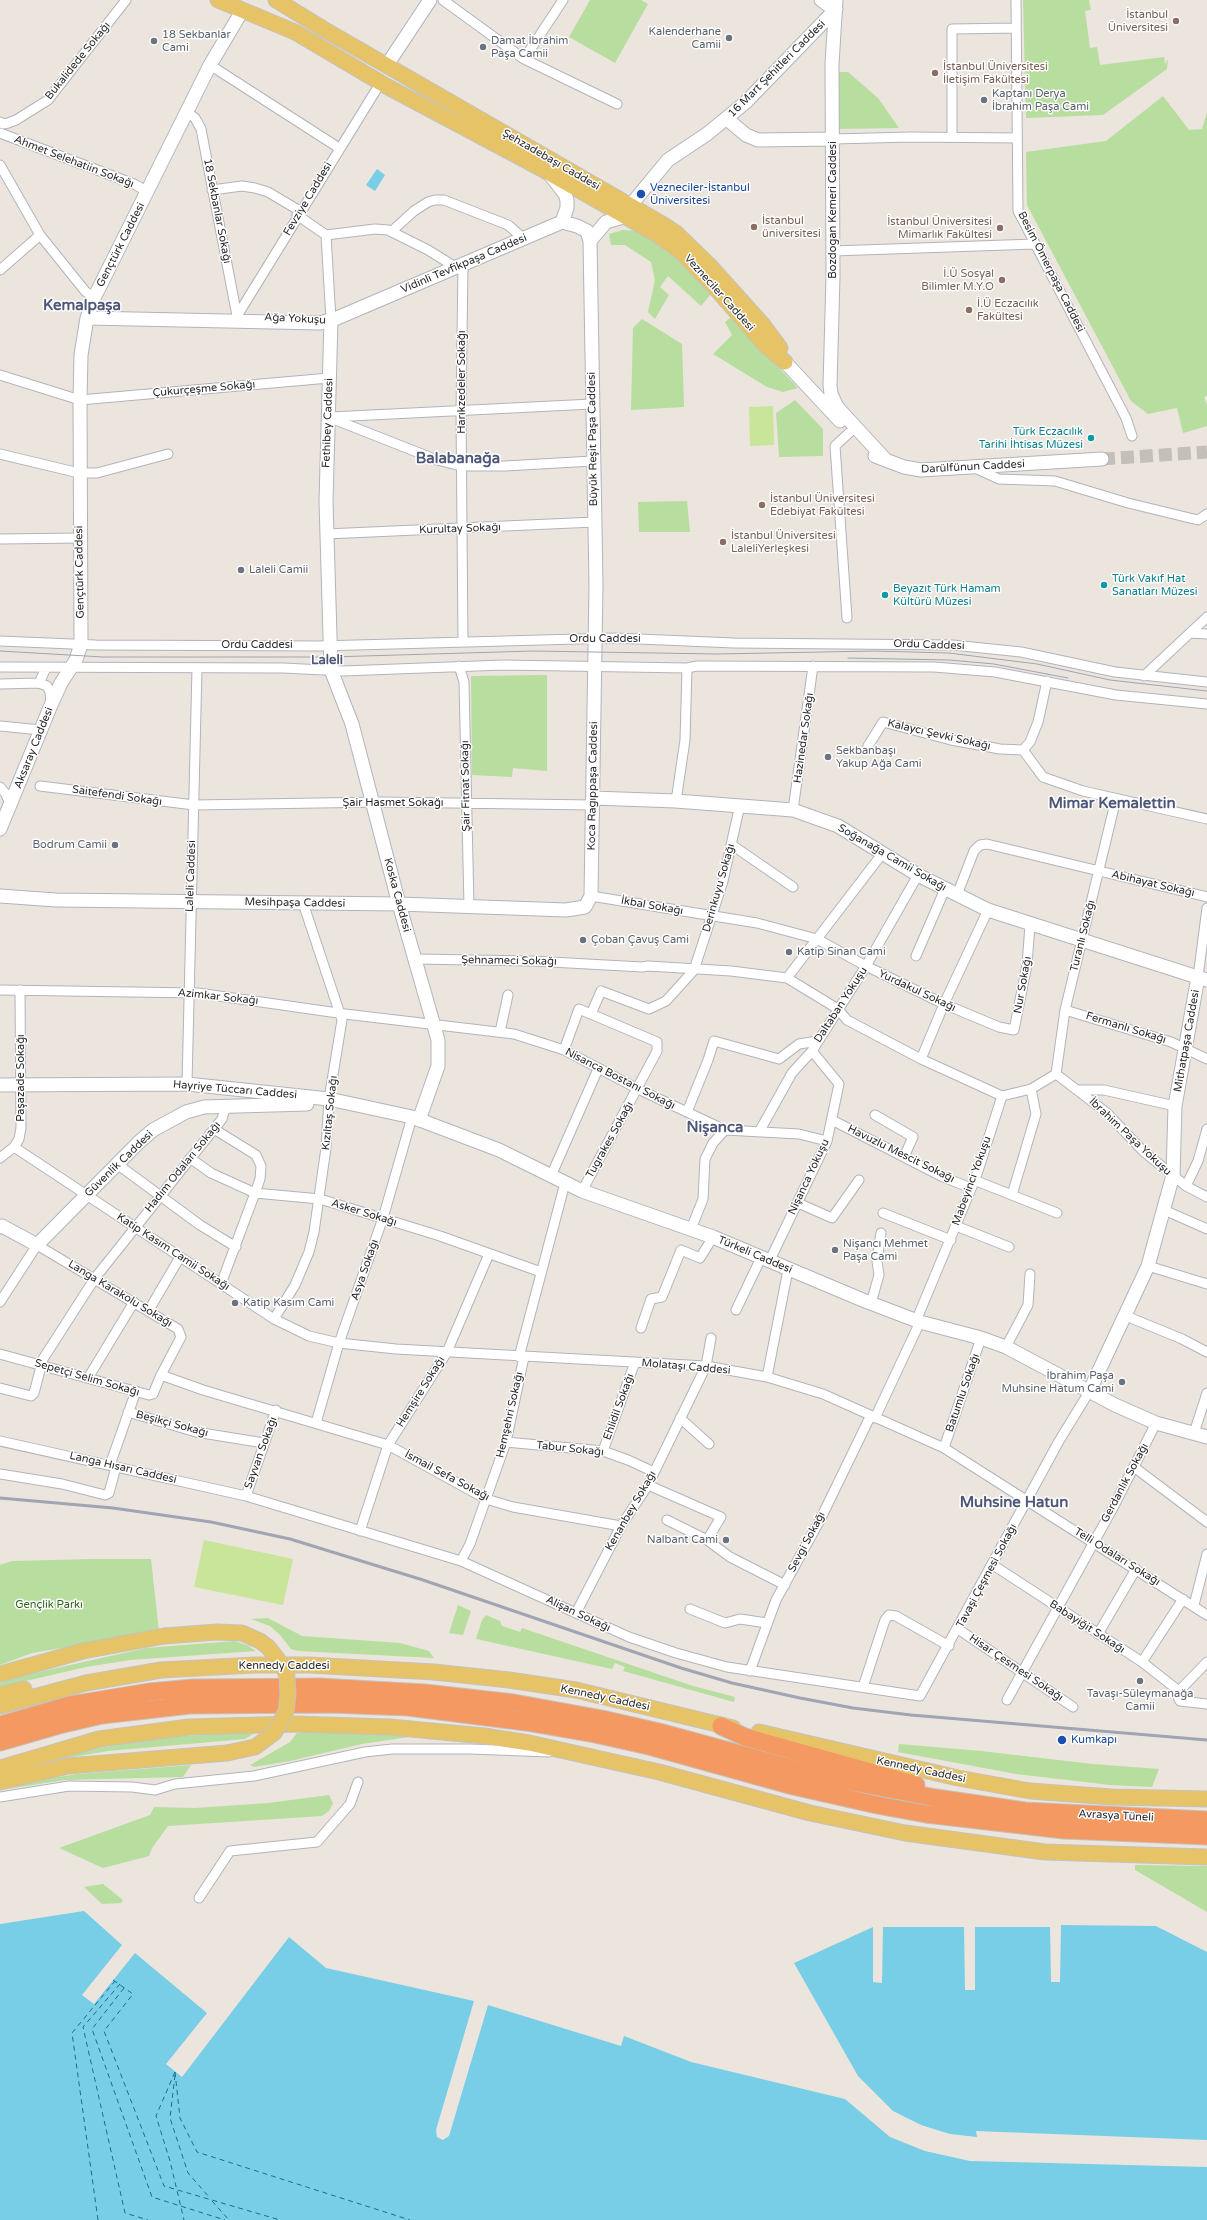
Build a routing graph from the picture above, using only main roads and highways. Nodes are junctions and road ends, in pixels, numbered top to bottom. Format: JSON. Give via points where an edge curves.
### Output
{"nodes":[{"id":1,"x":218,"y":0,"type":"edge"},
{"id":2,"x":430,"y":0,"type":"edge"},
{"id":3,"x":821,"y":0,"type":"edge"},
{"id":4,"x":844,"y":0,"type":"edge"},
{"id":5,"x":277,"y":1,"type":"edge"},
{"id":6,"x":243,"y":5,"type":"edge"},
{"id":7,"x":836,"y":5,"type":"edge"},
{"id":8,"x":269,"y":20,"type":"junction"},
{"id":9,"x":387,"y":65,"type":"junction"},
{"id":10,"x":727,"y":118,"type":"junction"},
{"id":11,"x":833,"y":139,"type":"junction"},
{"id":12,"x":544,"y":170,"type":"junction"},
{"id":13,"x":627,"y":211,"type":"junction"},
{"id":14,"x":562,"y":222,"type":"junction"},
{"id":15,"x":590,"y":240,"type":"junction"},
{"id":16,"x":90,"y":309,"type":"junction"},
{"id":17,"x":332,"y":320,"type":"junction"},
{"id":18,"x":785,"y":362,"type":"joint"},
{"id":19,"x":831,"y":378,"type":"junction"},
{"id":20,"x":804,"y":383,"type":"junction"},
{"id":21,"x":884,"y":458,"type":"junction"},
{"id":22,"x":1102,"y":458,"type":"tunnel mouth"},
{"id":23,"x":81,"y":644,"type":"joint"},
{"id":24,"x":595,"y":667,"type":"joint"},
{"id":25,"x":331,"y":670,"type":"joint"},
{"id":26,"x":593,"y":801,"type":"junction"},
{"id":27,"x":0,"y":829,"type":"edge"},
{"id":28,"x":0,"y":896,"type":"edge"},
{"id":29,"x":590,"y":900,"type":"joint"},
{"id":30,"x":399,"y":904,"type":"junction"},
{"id":31,"x":1202,"y":978,"type":"edge"},
{"id":32,"x":0,"y":1085,"type":"edge"},
{"id":33,"x":330,"y":1099,"type":"junction"},
{"id":34,"x":416,"y":1119,"type":"junction"},
{"id":35,"x":1173,"y":1175,"type":"joint"},
{"id":36,"x":1,"y":1226,"type":"edge"},
{"id":37,"x":1089,"y":1392,"type":"junction"},
{"id":38,"x":1207,"y":1437,"type":"edge"},
{"id":39,"x":161,"y":1670,"type":"junction"},
{"id":40,"x":0,"y":1674,"type":"edge"},
{"id":41,"x":0,"y":1695,"type":"edge"},
{"id":42,"x":0,"y":1706,"type":"edge"},
{"id":43,"x":0,"y":1725,"type":"edge"},
{"id":44,"x":722,"y":1726,"type":"junction"},
{"id":45,"x":0,"y":1742,"type":"edge"},
{"id":46,"x":0,"y":1768,"type":"edge"},
{"id":47,"x":0,"y":1782,"type":"edge"},
{"id":48,"x":1207,"y":1799,"type":"edge"},
{"id":49,"x":1025,"y":1811,"type":"junction"},
{"id":50,"x":1207,"y":1820,"type":"edge"},
{"id":51,"x":1207,"y":1836,"type":"edge"},
{"id":52,"x":1207,"y":1857,"type":"edge"}],
"edges":[{"from":1,"to":6,"type":"main road","name":"Şehzadebaşı Caddesi"},
{"from":2,"to":9,"type":"main road"},
{"from":3,"to":7,"type":"main road"},
{"from":4,"to":7,"type":"main road","name":"16 Mart Şehitleri Caddesi"},
{"from":5,"to":8,"type":"main road","via":[[266,9]]},
{"from":5,"to":9,"type":"main road","name":"Şehzadebaşı Caddesi"},
{"from":6,"to":8,"type":"main road","name":"Şehzadebaşı Caddesi"},
{"from":6,"to":16,"type":"main road","name":"Gençtürk Caddesi","via":[[210,65]]},
{"from":7,"to":10,"type":"main road","name":"16 Mart Şehitleri Caddesi","via":[[783,66]]},
{"from":7,"to":11,"type":"main road","name":"Bozdogan Kemeri Caddesi","via":[[832,64]]},
{"from":8,"to":12,"type":"main road","name":"Şehzadebaşı Caddesi"},
{"from":9,"to":13,"type":"main road","name":"Şehzadebaşı Caddesi"},
{"from":10,"to":11,"type":"main road","via":[[746,135],[758,140]]},
{"from":10,"to":13,"type":"main road","name":"16 Mart Şehitleri Caddesi","via":[[668,160]]},
{"from":11,"to":19,"type":"main road","name":"Bozdogan Kemeri Caddesi"},
{"from":12,"to":13,"type":"main road","name":"Şehzadebaşı Caddesi"},
{"from":12,"to":14,"type":"main road","via":[[565,194],[567,208]]},
{"from":13,"to":15,"type":"main road","via":[[606,222]]},
{"from":13,"to":18,"type":"main road","name":"Vezneciler Caddesi","via":[[681,252],[712,283],[766,346]]},
{"from":14,"to":15,"type":"main road","via":[[582,228]]},
{"from":14,"to":17,"type":"main road","name":"Vidinli Tevfikpaşa Caddesi"},
{"from":15,"to":24,"type":"main road","name":"Büyük Reşit Paşa Caddesi"},
{"from":16,"to":17,"type":"main road","name":"Ağa Yokuşu","via":[[237,319]]},
{"from":16,"to":23,"type":"main road","name":"Gençtürk Caddesi","via":[[81,355]]},
{"from":17,"to":25,"type":"main road","name":"Fethibey Caddesi","via":[[326,534]]},
{"from":18,"to":20,"type":"main road","name":"Vezneciler Caddesi"},
{"from":19,"to":20,"type":"main road","via":[[816,388]]},
{"from":19,"to":21,"type":"main road","name":"Bozdogan Kemeri Caddesi","via":[[831,394],[836,404]]},
{"from":20,"to":21,"type":"main road","name":"Darülfünun Caddesi","via":[[870,453]]},
{"from":21,"to":22,"type":"main road","name":"Darülfünun Caddesi","via":[[921,470]]},
{"from":23,"to":27,"type":"main road","name":"Aksaray Caddesi","via":[[78,656],[51,705]]},
{"from":24,"to":26,"type":"main road","name":"Koca Ragıppaşa Caddesi"},
{"from":25,"to":30,"type":"main road","name":"Koska Caddesi","via":[[352,724]]},
{"from":26,"to":29,"type":"main road","name":"Koca Ragıppaşa Caddesi"},
{"from":26,"to":31,"type":"main road","name":"Soğanağa Camii Sokağı","via":[[676,801],[792,810],[838,826],[918,875],[988,910]]},
{"from":28,"to":30,"type":"main road","name":"Mesihpaşa Caddesi","via":[[56,900]]},
{"from":29,"to":30,"type":"main road","name":"Mesihpaşa Caddesi","via":[[579,910]]},
{"from":30,"to":34,"type":"main road","name":"Koska Caddesi","via":[[438,1040],[438,1066]]},
{"from":31,"to":35,"type":"main road","name":"Mithatpaşa Caddesi","via":[[1185,1048],[1175,1106]]},
{"from":32,"to":33,"type":"main road","name":"Hayriye Tüccarı Caddesi","via":[[187,1084]]},
{"from":33,"to":34,"type":"main road","name":"Hayriye Tüccarı Caddesi"},
{"from":33,"to":36,"type":"main road","name":"Güvenlik Caddesi","via":[[318,1104],[226,1105],[186,1112],[153,1130],[37,1246]]},
{"from":34,"to":37,"type":"main road","name":"Türkeli Caddesi","via":[[499,1150],[582,1190],[713,1237],[871,1303],[918,1321],[981,1338],[1006,1348]]},
{"from":35,"to":37,"type":"main road","name":"İbrahim Paşa Yokuşu","via":[[1148,1266]]},
{"from":37,"to":38,"type":"main road","name":"Türkeli Caddesi","via":[[1156,1423]]},
{"from":39,"to":41,"type":"main road","via":[[126,1668],[102,1671]]},
{"from":39,"to":42,"type":"main road","name":"Kennedy Caddesi","via":[[86,1683]]},
{"from":39,"to":44,"type":"main road","name":"Kennedy Caddesi","via":[[309,1665],[454,1674],[576,1690]]},
{"from":40,"to":47,"type":"main road","bridge":true,"via":[[83,1651],[164,1636],[242,1633],[268,1646],[283,1666],[287,1676],[288,1695],[286,1711],[279,1725],[255,1747],[227,1753],[68,1766]]},
{"from":43,"to":49,"type":"highway","via":[[70,1705],[142,1693],[193,1688],[320,1687],[425,1693],[568,1712],[659,1732],[858,1784]]},
{"from":44,"to":48,"type":"main road","name":"Kennedy Caddesi","via":[[748,1729],[840,1753],[1030,1791],[1134,1798]]},
{"from":44,"to":49,"type":"highway","via":[[746,1737],[814,1758]]},
{"from":45,"to":51,"type":"highway","via":[[102,1715],[183,1706],[315,1704],[408,1707],[519,1721],[595,1734],[649,1746],[792,1786],[926,1814],[1057,1830]]},
{"from":46,"to":52,"type":"main road","via":[[60,1749],[132,1733],[189,1727],[340,1724],[438,1731],[529,1743],[659,1772],[810,1813],[905,1832],[1044,1852]]},
{"from":49,"to":50,"type":"highway","name":"Avrasya Tüneli"}]}
